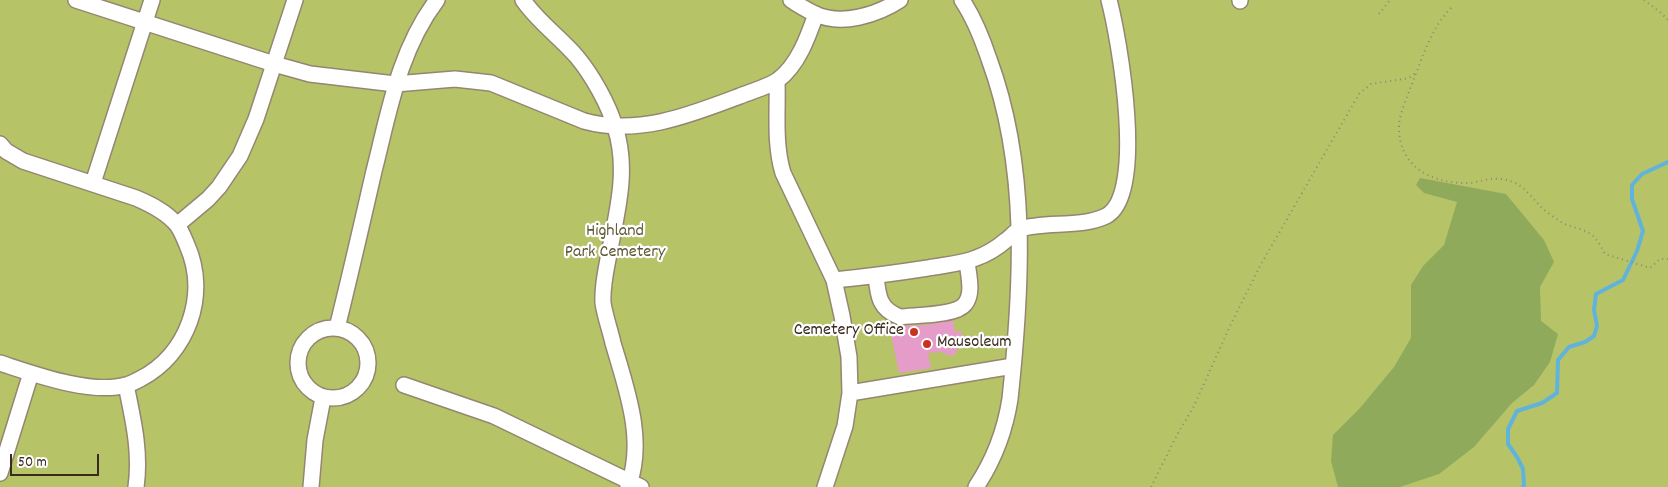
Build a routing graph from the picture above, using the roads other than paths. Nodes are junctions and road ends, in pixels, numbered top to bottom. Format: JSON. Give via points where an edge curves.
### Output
{"nodes":[{"id":1,"x":76,"y":0,"type":"edge"},
{"id":2,"x":152,"y":0,"type":"edge"},
{"id":3,"x":296,"y":0,"type":"edge"},
{"id":4,"x":437,"y":0,"type":"edge"},
{"id":5,"x":523,"y":0,"type":"edge"},
{"id":6,"x":791,"y":0,"type":"edge"},
{"id":7,"x":900,"y":0,"type":"edge"},
{"id":8,"x":962,"y":0,"type":"edge"},
{"id":9,"x":1109,"y":0,"type":"edge"},
{"id":10,"x":816,"y":14,"type":"junction"},
{"id":11,"x":145,"y":22,"type":"junction"},
{"id":12,"x":274,"y":64,"type":"junction"},
{"id":13,"x":778,"y":81,"type":"junction"},
{"id":14,"x":395,"y":84,"type":"junction"},
{"id":15,"x":615,"y":126,"type":"junction"},
{"id":16,"x":0,"y":144,"type":"edge"},
{"id":17,"x":93,"y":183,"type":"junction"},
{"id":18,"x":177,"y":225,"type":"junction"},
{"id":19,"x":1018,"y":229,"type":"junction"},
{"id":20,"x":967,"y":261,"type":"junction"},
{"id":21,"x":876,"y":276,"type":"junction"},
{"id":22,"x":834,"y":280,"type":"junction"},
{"id":23,"x":337,"y":328,"type":"junction"},
{"id":24,"x":0,"y":363,"type":"edge"},
{"id":25,"x":1014,"y":366,"type":"junction"},
{"id":26,"x":32,"y":373,"type":"junction"},
{"id":27,"x":126,"y":385,"type":"junction"},
{"id":28,"x":404,"y":385,"type":"dead end"},
{"id":29,"x":850,"y":392,"type":"junction"},
{"id":30,"x":323,"y":398,"type":"junction"},
{"id":31,"x":0,"y":473,"type":"edge"},
{"id":32,"x":633,"y":485,"type":"edge"},
{"id":33,"x":136,"y":487,"type":"edge"},
{"id":34,"x":311,"y":487,"type":"edge"},
{"id":35,"x":825,"y":487,"type":"edge"},
{"id":36,"x":976,"y":487,"type":"edge"}],
"edges":[{"from":1,"to":11,"type":"lane"},
{"from":2,"to":11,"type":"lane"},
{"from":3,"to":12,"type":"lane"},
{"from":4,"to":14,"type":"lane","via":[[414,35]]},
{"from":5,"to":15,"type":"lane","via":[[578,58],[595,84]]},
{"from":6,"to":10,"type":"lane"},
{"from":7,"to":10,"type":"lane","via":[[885,10],[858,17]]},
{"from":8,"to":19,"type":"lane","via":[[985,46],[1005,109],[1015,168]]},
{"from":9,"to":19,"type":"lane","via":[[1120,54],[1128,126],[1121,198],[1110,213],[1097,219]]},
{"from":10,"to":13,"type":"lane","via":[[792,67]]},
{"from":11,"to":12,"type":"lane"},
{"from":11,"to":17,"type":"lane"},
{"from":12,"to":14,"type":"lane","via":[[318,75]]},
{"from":12,"to":18,"type":"lane","via":[[249,138],[230,172],[208,199]]},
{"from":13,"to":15,"type":"lane","via":[[706,109],[657,123]]},
{"from":13,"to":22,"type":"lane","via":[[780,160]]},
{"from":14,"to":15,"type":"lane","via":[[455,79],[491,82],[584,121]]},
{"from":14,"to":23,"type":"lane"},
{"from":15,"to":32,"type":"lane","via":[[621,160],[620,195],[603,294],[604,310],[635,427]]},
{"from":16,"to":17,"type":"lane","via":[[23,160]]},
{"from":17,"to":18,"type":"lane","via":[[136,198]]},
{"from":18,"to":27,"type":"lane","via":[[194,267],[191,322],[160,366]]},
{"from":19,"to":20,"type":"lane","via":[[988,253]]},
{"from":19,"to":25,"type":"lane"},
{"from":20,"to":21,"type":"lane"},
{"from":20,"to":21,"type":"lane","via":[[968,297],[963,306],[951,312],[900,317],[889,312],[878,294]]},
{"from":21,"to":22,"type":"lane"},
{"from":22,"to":29,"type":"lane","via":[[849,357]]},
{"from":23,"to":30,"type":"lane","via":[[317,331],[308,337],[302,345],[297,366],[305,386]]},
{"from":23,"to":30,"type":"lane","via":[[356,336],[363,344],[369,365],[361,385],[354,392],[334,399]]},
{"from":24,"to":26,"type":"lane"},
{"from":25,"to":29,"type":"lane"},
{"from":25,"to":36,"type":"lane","via":[[1003,431],[991,463]]},
{"from":26,"to":27,"type":"lane","via":[[81,385]]},
{"from":26,"to":31,"type":"lane"},
{"from":27,"to":33,"type":"lane","via":[[136,434]]},
{"from":28,"to":32,"type":"lane","via":[[494,416]]},
{"from":29,"to":35,"type":"lane","via":[[845,426]]},
{"from":30,"to":34,"type":"lane","via":[[314,440]]}]}
